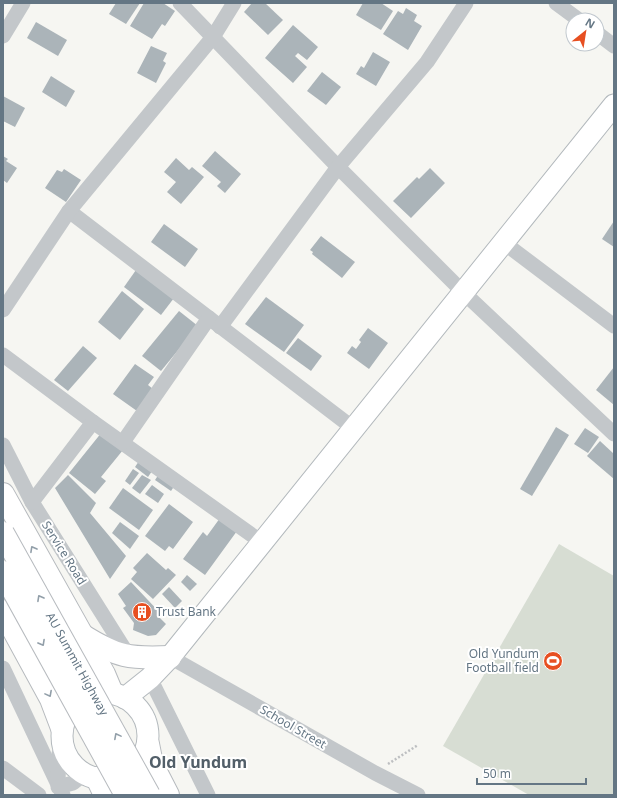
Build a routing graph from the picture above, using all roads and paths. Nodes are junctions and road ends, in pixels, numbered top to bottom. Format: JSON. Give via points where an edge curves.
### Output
{"nodes":[{"id":1,"x":23,"y":3,"type":"edge"},
{"id":2,"x":180,"y":3,"type":"edge"},
{"id":3,"x":234,"y":3,"type":"edge"},
{"id":4,"x":466,"y":3,"type":"edge"},
{"id":5,"x":556,"y":3,"type":"edge"},
{"id":6,"x":568,"y":12,"type":"edge"},
{"id":7,"x":3,"y":36,"type":"edge"},
{"id":8,"x":213,"y":37,"type":"junction"},
{"id":9,"x":605,"y":39,"type":"edge"},
{"id":10,"x":614,"y":46,"type":"edge"},
{"id":11,"x":614,"y":105,"type":"edge"},
{"id":12,"x":338,"y":167,"type":"junction"},
{"id":13,"x":69,"y":211,"type":"junction"},
{"id":14,"x":503,"y":242,"type":"junction"},
{"id":15,"x":463,"y":292,"type":"junction"},
{"id":16,"x":3,"y":310,"type":"edge"},
{"id":17,"x":214,"y":322,"type":"junction"},
{"id":18,"x":614,"y":326,"type":"edge"},
{"id":19,"x":3,"y":355,"type":"edge"},
{"id":20,"x":93,"y":422,"type":"junction"},
{"id":21,"x":353,"y":428,"type":"junction"},
{"id":22,"x":614,"y":434,"type":"edge"},
{"id":23,"x":123,"y":442,"type":"junction"},
{"id":24,"x":3,"y":445,"type":"edge"},
{"id":25,"x":3,"y":494,"type":"edge"},
{"id":26,"x":32,"y":502,"type":"junction"},
{"id":27,"x":3,"y":533,"type":"edge"},
{"id":28,"x":263,"y":543,"type":"junction"},
{"id":29,"x":3,"y":572,"type":"edge"},
{"id":30,"x":3,"y":611,"type":"edge"},
{"id":31,"x":81,"y":634,"type":"junction"},
{"id":32,"x":170,"y":657,"type":"junction"},
{"id":33,"x":130,"y":658,"type":"junction"},
{"id":34,"x":3,"y":668,"type":"edge"},
{"id":35,"x":150,"y":678,"type":"junction"},
{"id":36,"x":119,"y":695,"type":"junction"},
{"id":37,"x":144,"y":717,"type":"junction"},
{"id":38,"x":62,"y":735,"type":"junction"},
{"id":39,"x":148,"y":744,"type":"junction"},
{"id":40,"x":418,"y":745,"type":"dead end"},
{"id":41,"x":3,"y":768,"type":"edge"},
{"id":42,"x":375,"y":773,"type":"junction"},
{"id":43,"x":96,"y":782,"type":"edge"},
{"id":44,"x":58,"y":792,"type":"edge"},
{"id":45,"x":39,"y":795,"type":"edge"},
{"id":46,"x":126,"y":795,"type":"edge"},
{"id":47,"x":149,"y":795,"type":"edge"},
{"id":48,"x":168,"y":795,"type":"edge"},
{"id":49,"x":208,"y":795,"type":"edge"},
{"id":50,"x":418,"y":795,"type":"edge"}],
"edges":[{"from":1,"to":7,"type":"street"},
{"from":2,"to":8,"type":"street"},
{"from":3,"to":8,"type":"street"},
{"from":4,"to":12,"type":"street","via":[[427,62]]},
{"from":5,"to":6,"type":"street"},
{"from":8,"to":12,"type":"street"},
{"from":8,"to":13,"type":"street"},
{"from":9,"to":10,"type":"street"},
{"from":11,"to":14,"type":"street"},
{"from":12,"to":15,"type":"street"},
{"from":12,"to":17,"type":"street"},
{"from":13,"to":16,"type":"street"},
{"from":13,"to":17,"type":"street"},
{"from":14,"to":15,"type":"street"},
{"from":14,"to":18,"type":"street"},
{"from":15,"to":21,"type":"street"},
{"from":15,"to":22,"type":"street"},
{"from":17,"to":21,"type":"street"},
{"from":17,"to":23,"type":"street"},
{"from":19,"to":20,"type":"street"},
{"from":20,"to":23,"type":"street"},
{"from":20,"to":26,"type":"street"},
{"from":21,"to":28,"type":"street"},
{"from":23,"to":28,"type":"street"},
{"from":24,"to":26,"type":"street","name":"Service Road"},
{"from":31,"to":25,"type":"main road","one_way":true},
{"from":26,"to":33,"type":"street","name":"Service Road"},
{"from":47,"to":27,"type":"main road","name":"AU Summit Highway","one_way":true,"bridge":true},
{"from":28,"to":32,"type":"street"},
{"from":29,"to":46,"type":"main road","name":"AU Summit Highway","one_way":true,"bridge":true},
{"from":30,"to":38,"type":"main road","one_way":true,"via":[[51,699]]},
{"from":31,"to":33,"type":"main road","via":[[100,647]]},
{"from":31,"to":36,"type":"main road"},
{"from":32,"to":33,"type":"main road"},
{"from":32,"to":35,"type":"street"},
{"from":32,"to":42,"type":"street","name":"School Street"},
{"from":34,"to":44,"type":"street"},
{"from":35,"to":36,"type":"street"},
{"from":35,"to":37,"type":"street"},
{"from":35,"to":49,"type":"street"},
{"from":36,"to":37,"type":"street","via":[[136,706]]},
{"from":36,"to":38,"type":"street","via":[[99,693],[75,704],[67,715]]},
{"from":37,"to":39,"type":"street","via":[[148,730]]},
{"from":38,"to":43,"type":"street","via":[[70,760]]},
{"from":38,"to":44,"type":"street","via":[[57,770]]},
{"from":39,"to":43,"type":"street","via":[[135,767],[124,775]]},
{"from":39,"to":48,"type":"main road","via":[[152,764]]},
{"from":40,"to":42,"type":"path"},
{"from":41,"to":45,"type":"street"},
{"from":42,"to":50,"type":"street","name":"School Street"},
{"from":43,"to":44,"type":"street","via":[[73,783]]}]}
